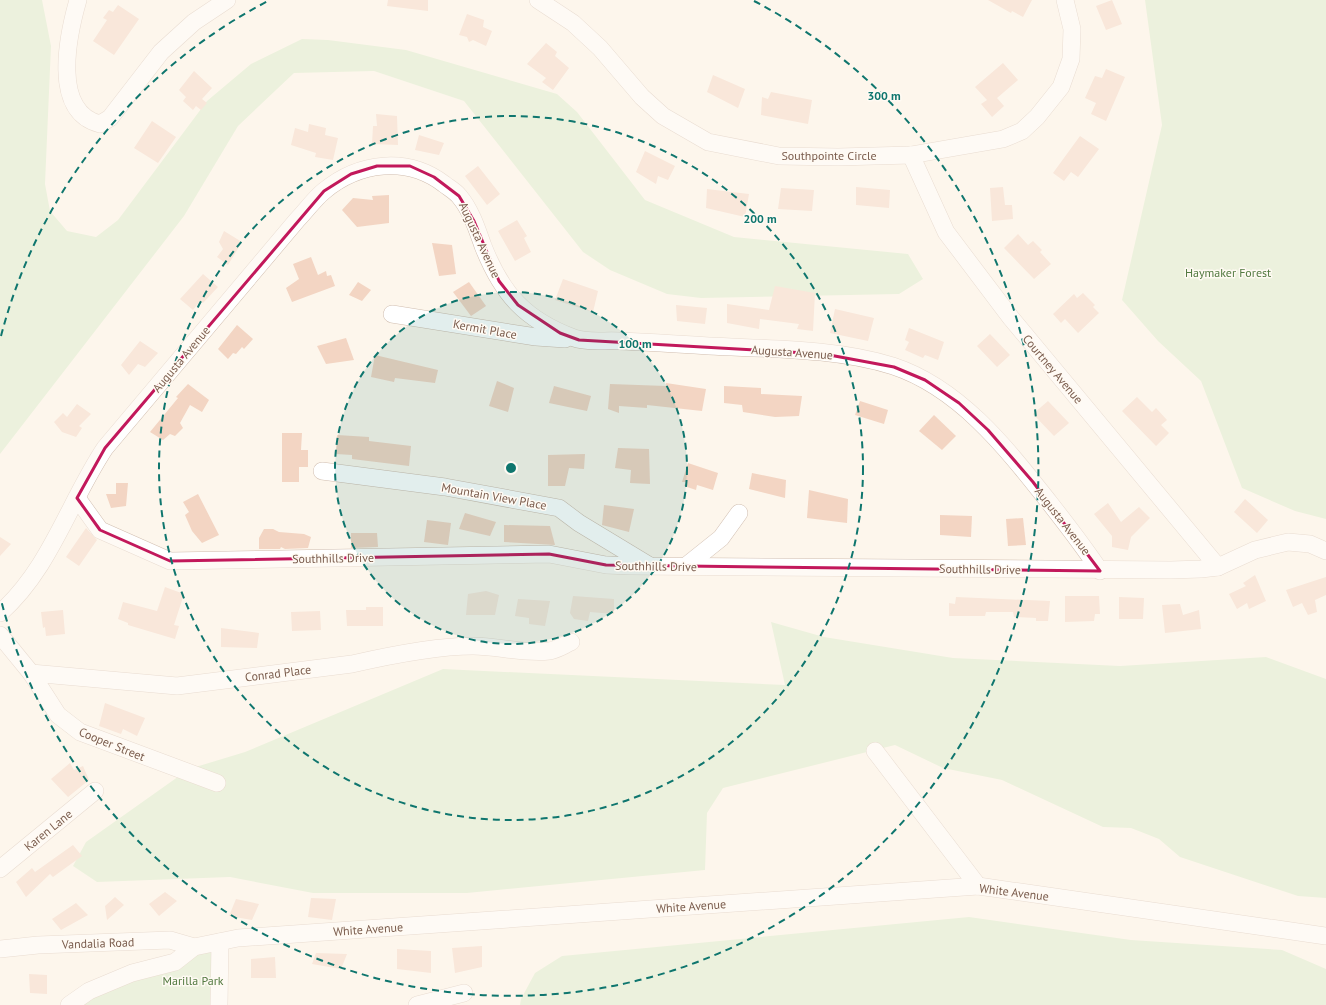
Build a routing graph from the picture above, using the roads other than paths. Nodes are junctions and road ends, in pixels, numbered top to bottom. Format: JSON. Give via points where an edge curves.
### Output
{"nodes":[{"id":1,"x":78,"y":0,"type":"edge"},
{"id":2,"x":226,"y":0,"type":"edge"},
{"id":3,"x":538,"y":0,"type":"edge"},
{"id":4,"x":1065,"y":0,"type":"edge"},
{"id":5,"x":911,"y":155,"type":"junction"},
{"id":6,"x":392,"y":314,"type":"dead end"},
{"id":7,"x":579,"y":340,"type":"junction"},
{"id":8,"x":322,"y":471,"type":"dead end"},
{"id":9,"x":77,"y":498,"type":"junction"},
{"id":10,"x":739,"y":513,"type":"dead end"},
{"id":11,"x":1326,"y":551,"type":"edge"},
{"id":12,"x":650,"y":566,"type":"junction"},
{"id":13,"x":686,"y":566,"type":"junction"},
{"id":14,"x":1218,"y":566,"type":"junction"},
{"id":15,"x":1100,"y":570,"type":"junction"},
{"id":16,"x":0,"y":613,"type":"edge"},
{"id":17,"x":0,"y":635,"type":"edge"},
{"id":18,"x":571,"y":642,"type":"dead end"},
{"id":19,"x":31,"y":674,"type":"junction"},
{"id":20,"x":874,"y":751,"type":"dead end"},
{"id":21,"x":217,"y":783,"type":"dead end"},
{"id":22,"x":95,"y":791,"type":"dead end"},
{"id":23,"x":0,"y":869,"type":"edge"},
{"id":24,"x":978,"y":886,"type":"junction"},
{"id":25,"x":1326,"y":936,"type":"edge"},
{"id":26,"x":220,"y":942,"type":"junction"},
{"id":27,"x":194,"y":947,"type":"junction"},
{"id":28,"x":0,"y":949,"type":"edge"},
{"id":29,"x":464,"y":993,"type":"dead end"},
{"id":30,"x":69,"y":1005,"type":"edge"},
{"id":31,"x":219,"y":1005,"type":"edge"},
{"id":32,"x":417,"y":1005,"type":"edge"}],
"edges":[{"from":1,"to":2,"type":"street","via":[[67,49],[67,77],[82,115],[91,122],[100,124],[110,118],[161,52],[194,22]]},
{"from":3,"to":5,"type":"street","name":"Southpointe Circle","via":[[573,23],[600,48],[642,97],[663,116],[708,142],[779,156]]},
{"from":4,"to":5,"type":"street","name":"Southpointe Circle","via":[[1072,29],[1071,59],[1061,87],[1037,117],[1022,131],[1003,139]]},
{"from":5,"to":14,"type":"street","name":"Courtney Avenue","via":[[946,232],[1011,318]]},
{"from":6,"to":7,"type":"street","name":"Kermit Place","via":[[536,337]]},
{"from":7,"to":9,"type":"street","name":"Augusta Avenue","via":[[540,323],[518,305],[499,281],[474,221],[459,196],[434,177],[410,166],[377,166],[351,174],[324,191],[297,220],[105,448],[89,472]]},
{"from":7,"to":15,"type":"street","name":"Augusta Avenue","via":[[824,354],[863,359],[894,367],[925,380],[959,403],[988,430],[1033,482]]},
{"from":8,"to":12,"type":"street","name":"Mountain View Place","via":[[445,487],[559,508]]},
{"from":9,"to":12,"type":"street","name":"Southhills Drive","via":[[100,530],[170,561],[549,554],[606,565]]},
{"from":9,"to":16,"type":"street","name":"Augusta Avenue","via":[[33,578]]},
{"from":10,"to":13,"type":"street","via":[[721,538]]},
{"from":11,"to":14,"type":"street","name":"Southhills Drive","via":[[1310,544],[1288,542],[1255,550]]},
{"from":12,"to":13,"type":"street","name":"Southhills Drive"},
{"from":13,"to":15,"type":"street","name":"Southhills Drive"},
{"from":14,"to":15,"type":"street","name":"Southhills Drive","via":[[1201,569]]},
{"from":17,"to":19,"type":"street"},
{"from":18,"to":19,"type":"street","name":"Conrad Place","via":[[550,651],[474,646],[453,648],[377,658],[352,664],[177,686]]},
{"from":19,"to":21,"type":"street","name":"Cooper Street","via":[[58,715],[80,732]]},
{"from":20,"to":24,"type":"street"},
{"from":22,"to":23,"type":"street","name":"Karen Lane"},
{"from":24,"to":25,"type":"street","name":"White Avenue"},
{"from":24,"to":26,"type":"street","name":"White Avenue","via":[[238,938]]},
{"from":26,"to":27,"type":"street","name":"White Avenue"},
{"from":26,"to":31,"type":"street"},
{"from":27,"to":28,"type":"street","name":"Vandalia Road","via":[[170,940]]},
{"from":27,"to":30,"type":"street","name":"White Avenue","via":[[175,962],[125,976],[89,991]]},
{"from":29,"to":32,"type":"street"}]}
